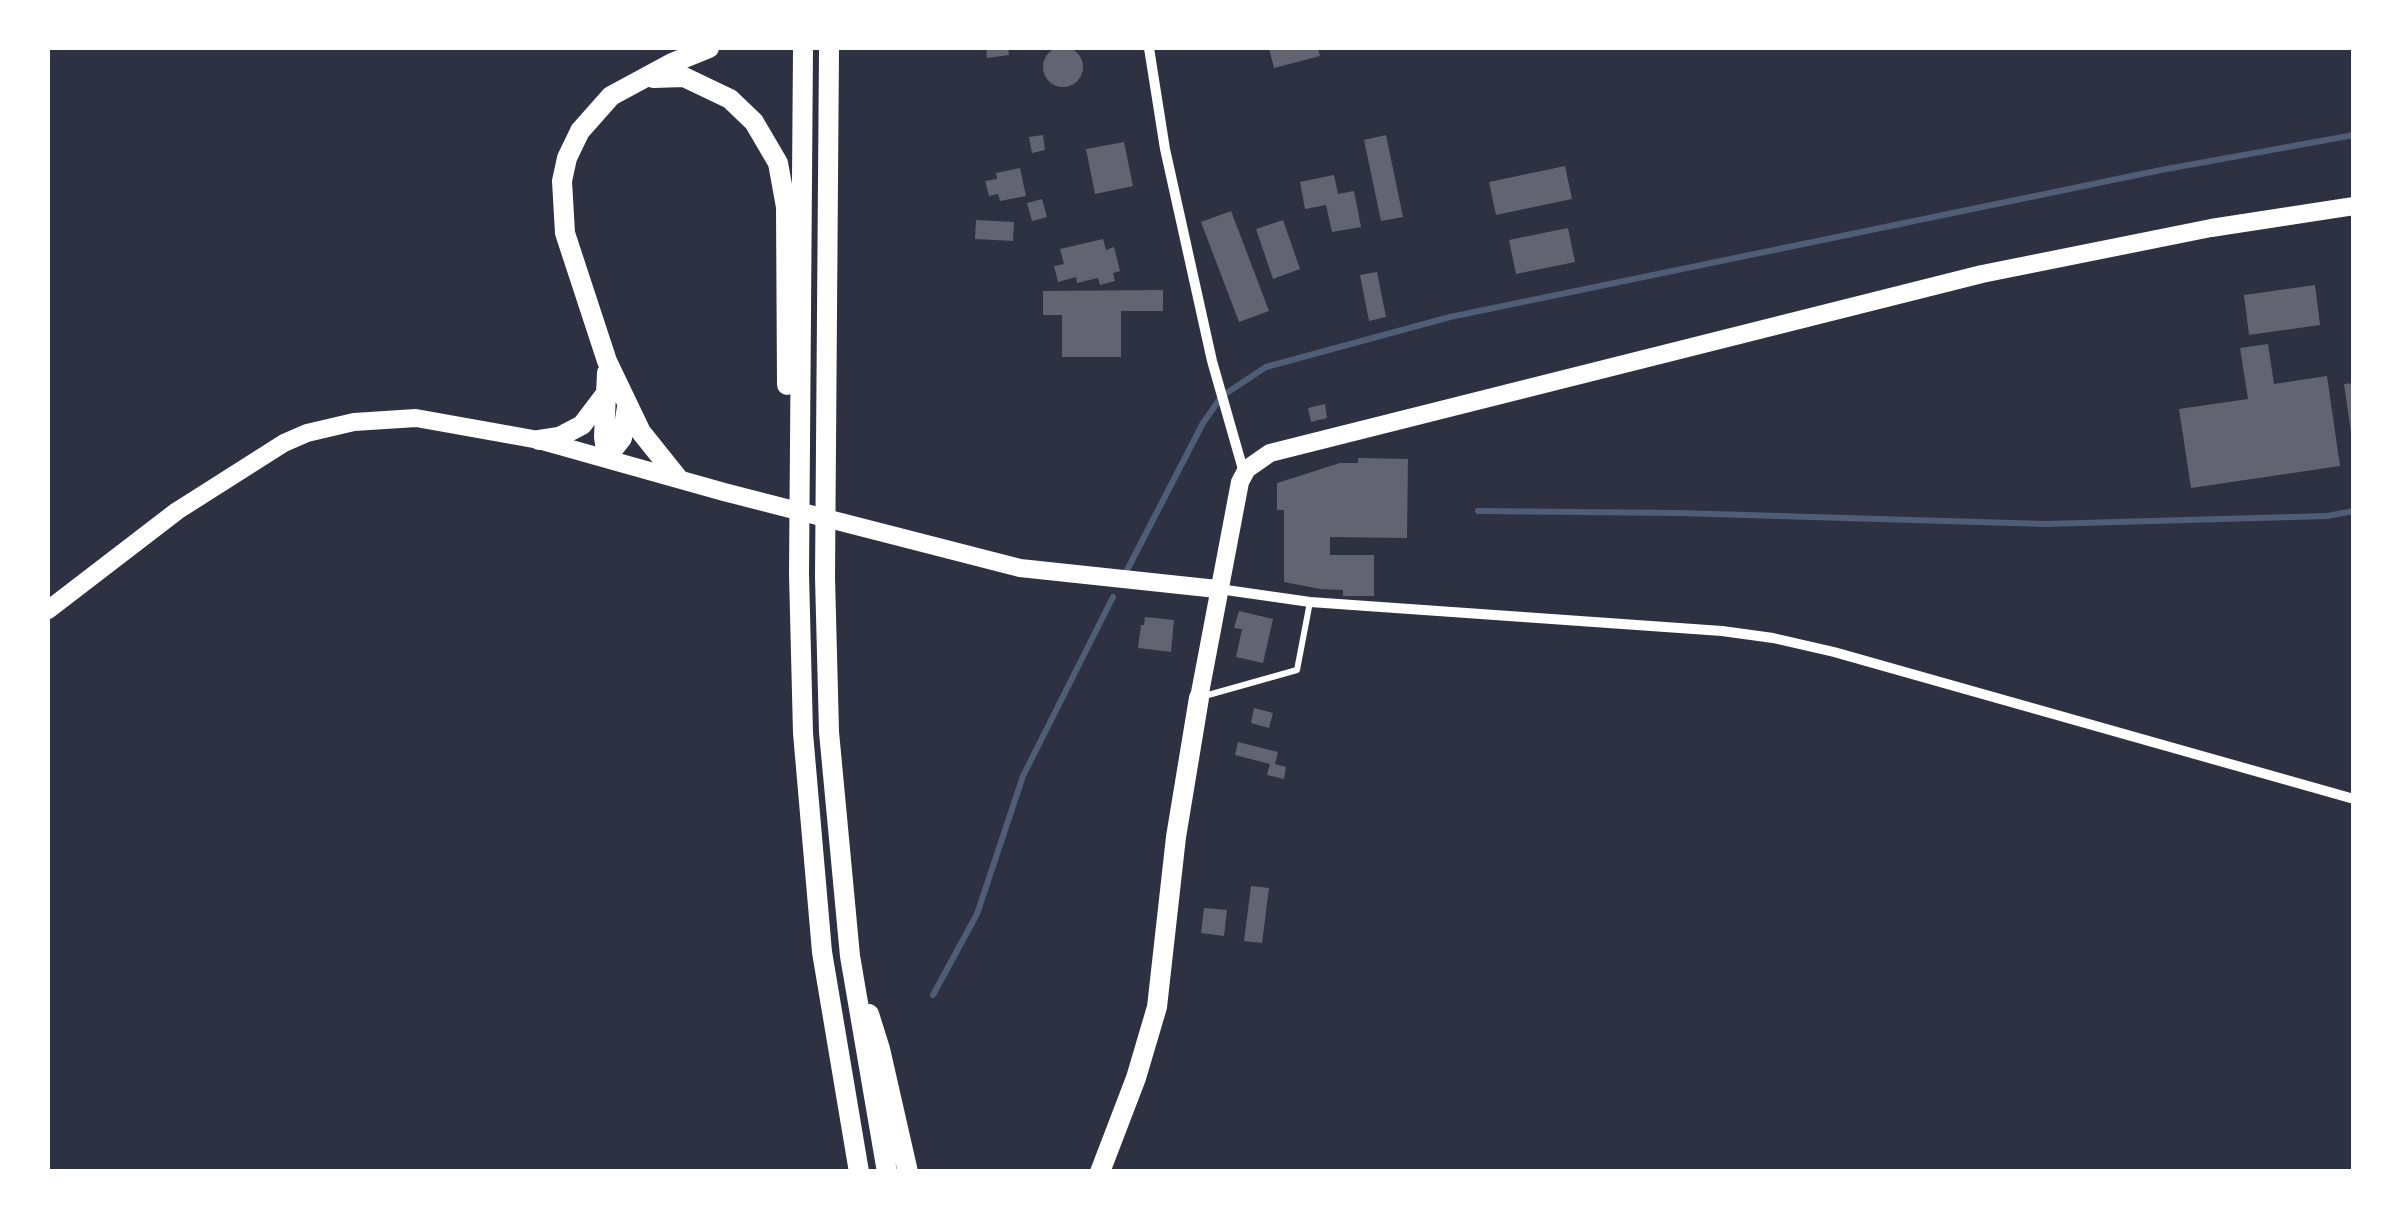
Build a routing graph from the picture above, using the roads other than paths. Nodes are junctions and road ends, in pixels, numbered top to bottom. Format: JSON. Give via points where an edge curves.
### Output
{"nodes":[{"id":1,"x":709,"y":48,"type":"edge"},
{"id":2,"x":803,"y":48,"type":"edge"},
{"id":3,"x":829,"y":48,"type":"edge"},
{"id":4,"x":1148,"y":48,"type":"edge"},
{"id":5,"x":637,"y":82,"type":"junction"},
{"id":6,"x":2354,"y":206,"type":"edge"},
{"id":7,"x":607,"y":360,"type":"junction"},
{"id":8,"x":607,"y":390,"type":"junction"},
{"id":9,"x":627,"y":405,"type":"junction"},
{"id":10,"x":539,"y":440,"type":"junction"},
{"id":11,"x":799,"y":450,"type":"junction"},
{"id":12,"x":607,"y":457,"type":"junction"},
{"id":13,"x":1244,"y":473,"type":"junction"},
{"id":14,"x":677,"y":477,"type":"junction"},
{"id":15,"x":1217,"y":588,"type":"junction"},
{"id":16,"x":1310,"y":602,"type":"junction"},
{"id":17,"x":48,"y":610,"type":"edge"},
{"id":18,"x":1200,"y":698,"type":"junction"},
{"id":19,"x":2354,"y":799,"type":"edge"},
{"id":20,"x":850,"y":956,"type":"junction"},
{"id":21,"x":860,"y":1172,"type":"edge"},
{"id":22,"x":886,"y":1172,"type":"edge"},
{"id":23,"x":908,"y":1172,"type":"edge"},
{"id":24,"x":1100,"y":1172,"type":"edge"}],
"edges":[{"from":1,"to":5,"type":"highway"},
{"from":2,"to":11,"type":"highway"},
{"from":3,"to":20,"type":"highway","via":[[825,577],[829,732]]},
{"from":4,"to":13,"type":"street","via":[[1212,361]]},
{"from":5,"to":7,"type":"highway","via":[[587,120],[562,182],[567,242]]},
{"from":5,"to":11,"type":"highway","via":[[684,77],[714,89],[754,122],[778,163],[786,207],[786,376]]},
{"from":6,"to":13,"type":"main road","via":[[1982,274],[1286,447]]},
{"from":7,"to":8,"type":"highway"},
{"from":7,"to":9,"type":"highway"},
{"from":8,"to":10,"type":"highway","via":[[582,426]]},
{"from":8,"to":12,"type":"highway"},
{"from":9,"to":12,"type":"highway","via":[[622,438]]},
{"from":9,"to":14,"type":"highway"},
{"from":10,"to":12,"type":"main road"},
{"from":10,"to":17,"type":"main road","via":[[416,418],[307,433],[202,494]]},
{"from":11,"to":21,"type":"highway","via":[[803,733],[814,870]]},
{"from":12,"to":14,"type":"main road"},
{"from":13,"to":15,"type":"main road"},
{"from":14,"to":15,"type":"main road","via":[[1020,568]]},
{"from":15,"to":16,"type":"street"},
{"from":15,"to":18,"type":"main road"},
{"from":16,"to":18,"type":"lane","via":[[1297,670]]},
{"from":16,"to":19,"type":"street","via":[[1773,638]]},
{"from":18,"to":24,"type":"highway","via":[[1157,1007]]},
{"from":20,"to":22,"type":"highway"},
{"from":20,"to":23,"type":"highway","via":[[880,1048]]}]}
